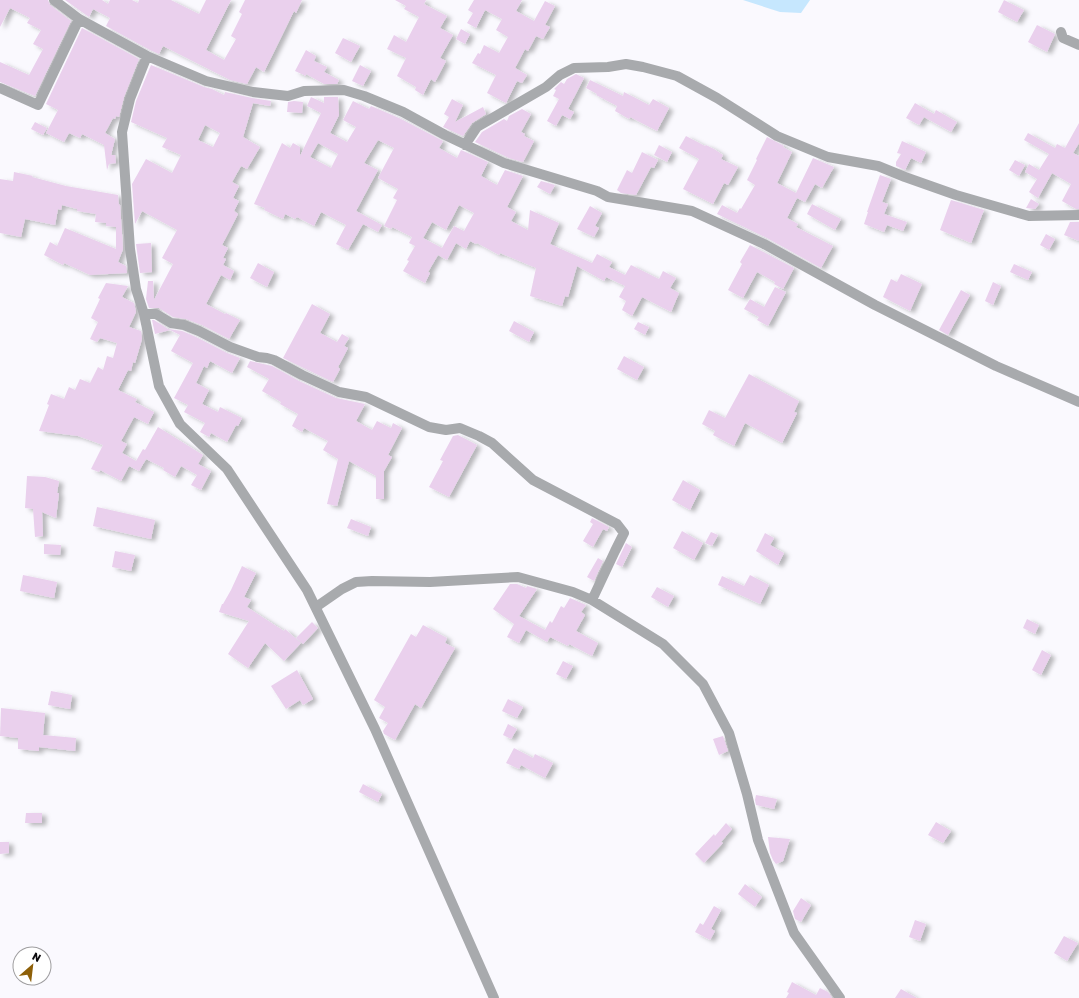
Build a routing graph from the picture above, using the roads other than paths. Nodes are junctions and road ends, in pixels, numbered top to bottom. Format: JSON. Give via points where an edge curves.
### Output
{"nodes":[{"id":1,"x":54,"y":0,"type":"edge"},
{"id":2,"x":79,"y":20,"type":"junction"},
{"id":3,"x":1062,"y":32,"type":"dead end"},
{"id":4,"x":1079,"y":46,"type":"edge"},
{"id":5,"x":147,"y":56,"type":"junction"},
{"id":6,"x":0,"y":88,"type":"edge"},
{"id":7,"x":465,"y":145,"type":"junction"},
{"id":8,"x":1079,"y":215,"type":"edge"},
{"id":9,"x":144,"y":314,"type":"junction"},
{"id":10,"x":1079,"y":402,"type":"edge"},
{"id":11,"x":592,"y":600,"type":"junction"},
{"id":12,"x":316,"y":608,"type":"junction"},
{"id":13,"x":494,"y":998,"type":"edge"},
{"id":14,"x":840,"y":998,"type":"edge"}],
"edges":[{"from":1,"to":2,"type":"street"},
{"from":2,"to":5,"type":"street"},
{"from":2,"to":6,"type":"street","via":[[38,106]]},
{"from":3,"to":4,"type":"street","via":[[1063,38]]},
{"from":5,"to":7,"type":"street","via":[[206,81],[253,92],[288,96],[304,91],[344,90],[403,112]]},
{"from":5,"to":9,"type":"street","via":[[130,99],[122,132],[130,249],[136,289]]},
{"from":7,"to":8,"type":"street","via":[[477,127],[546,87],[567,71],[574,68],[626,64],[677,76],[777,136],[828,157],[878,166],[956,194],[1029,216]]},
{"from":7,"to":10,"type":"street","via":[[504,163],[598,191],[608,197],[692,211],[764,244],[875,305],[989,362]]},
{"from":9,"to":11,"type":"street","via":[[156,314],[230,347],[274,360],[339,392],[366,397],[429,427],[446,430],[460,428],[492,443],[533,480],[618,524],[624,533]]},
{"from":9,"to":12,"type":"street","via":[[159,386],[180,424],[227,469],[307,590]]},
{"from":11,"to":12,"type":"street","via":[[573,592],[518,577],[430,582],[372,581],[356,582]]},
{"from":11,"to":14,"type":"street","via":[[663,644],[703,684],[729,733],[758,840],[794,933]]},
{"from":12,"to":13,"type":"street","via":[[375,729]]}]}
